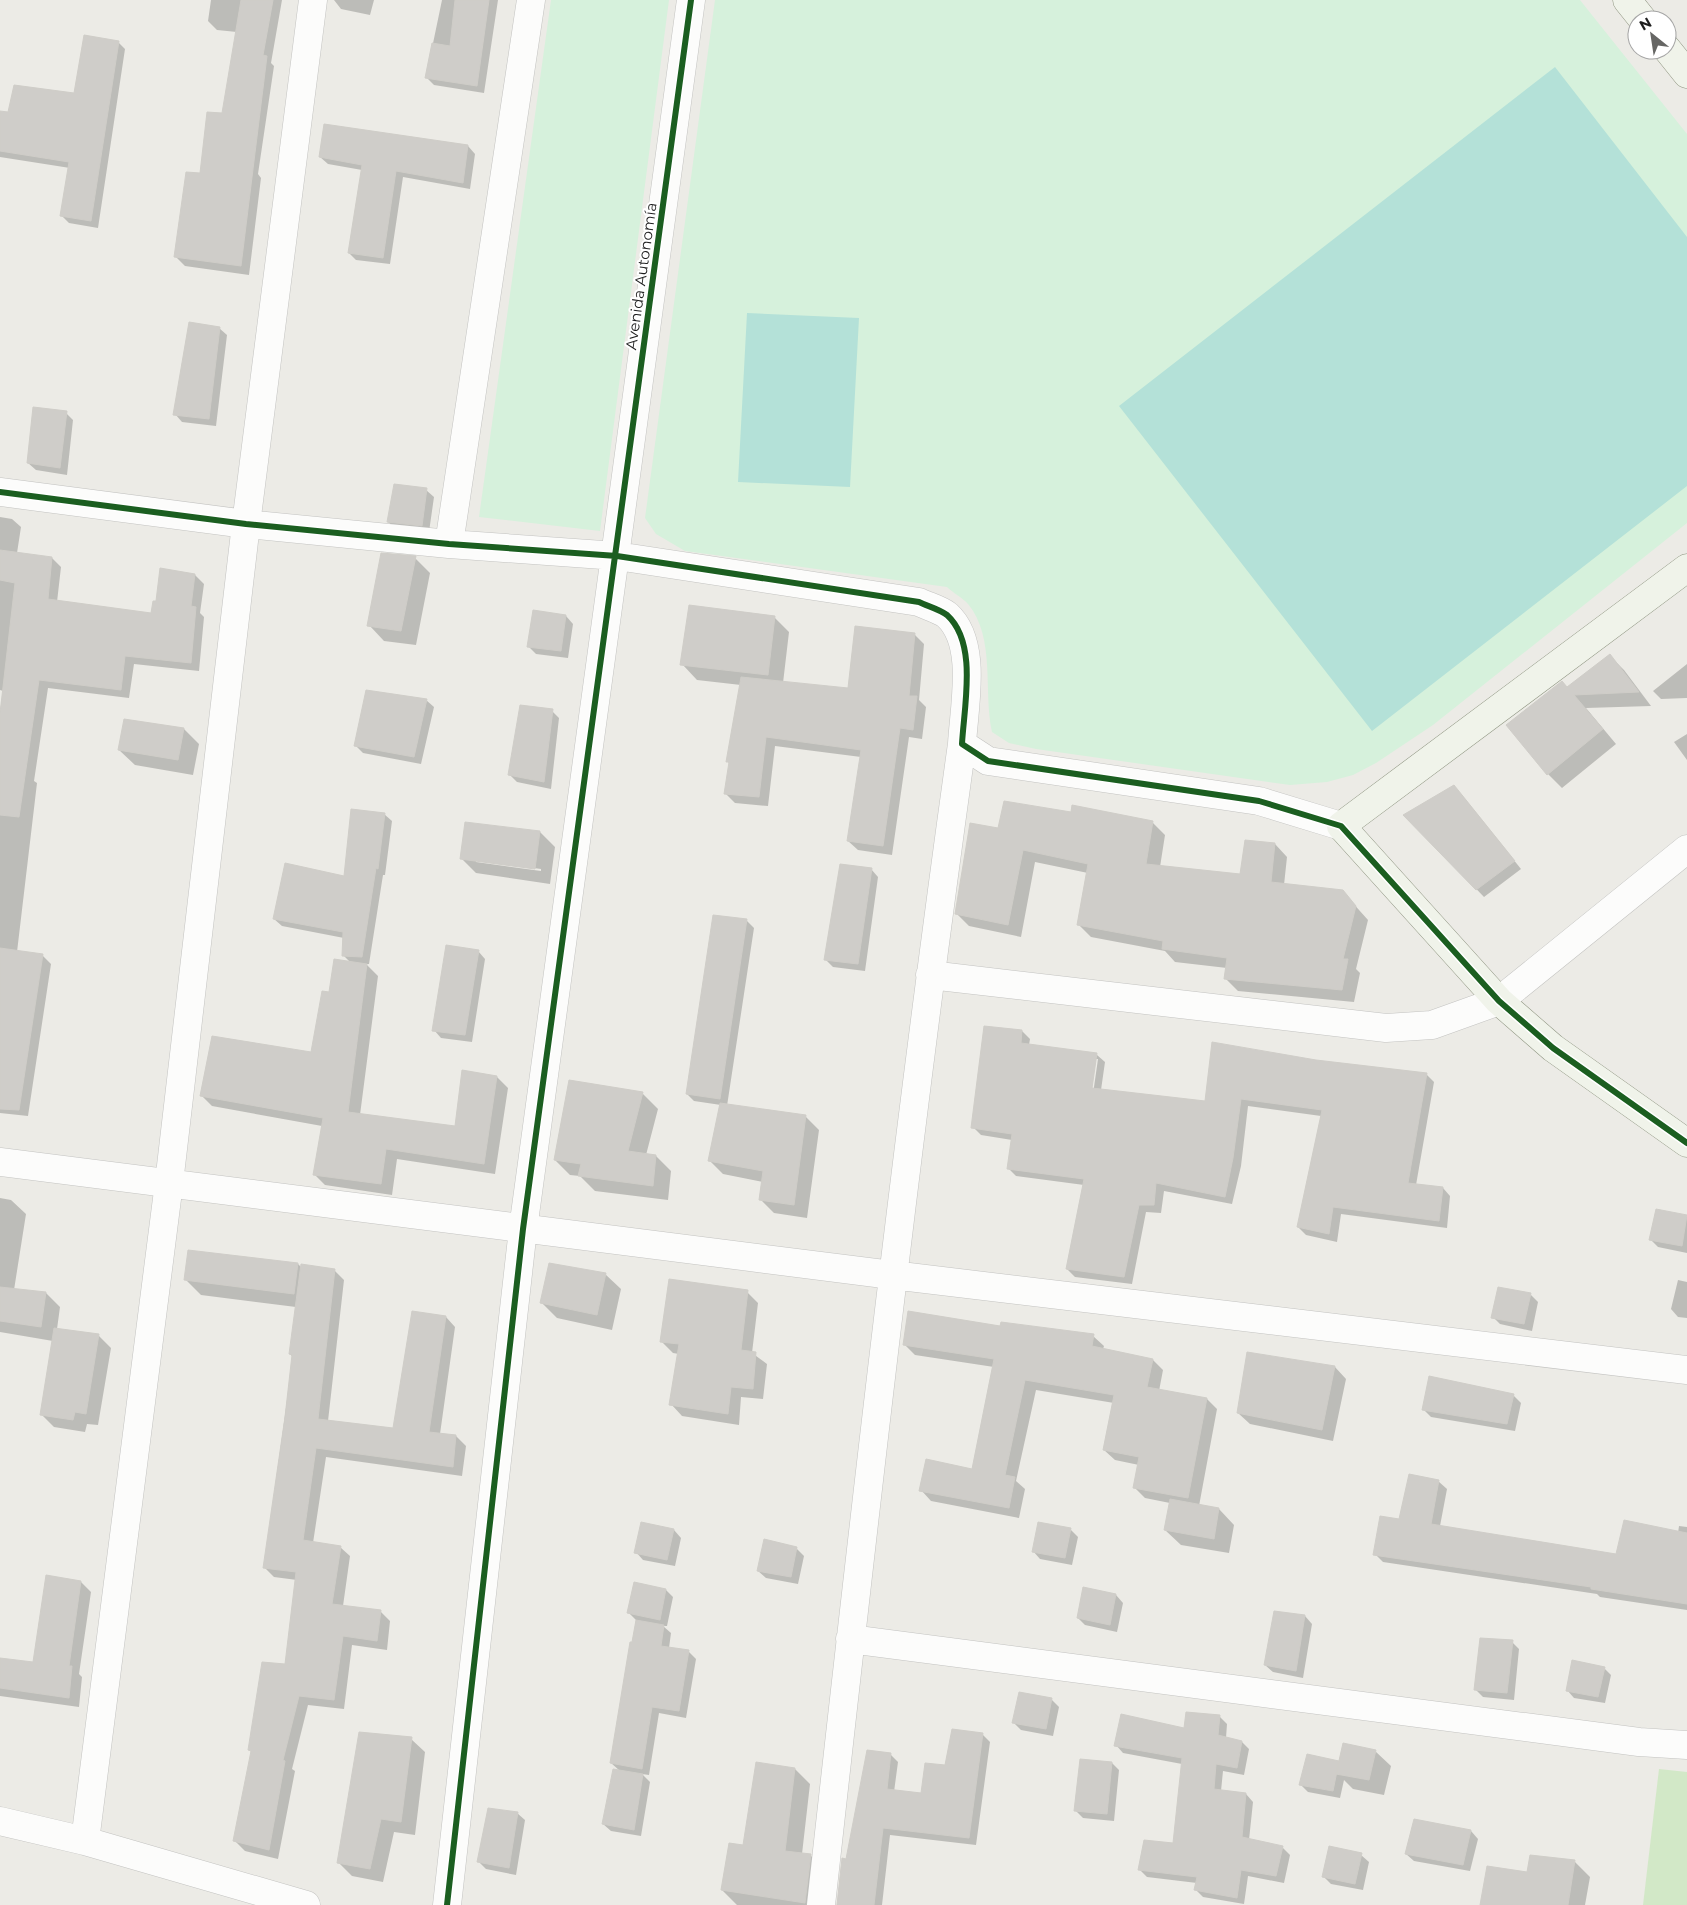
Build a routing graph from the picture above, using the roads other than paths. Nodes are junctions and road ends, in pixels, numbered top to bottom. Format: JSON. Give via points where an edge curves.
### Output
{"nodes":[{"id":1,"x":313,"y":0,"type":"edge"},
{"id":2,"x":530,"y":0,"type":"edge"},
{"id":3,"x":691,"y":0,"type":"edge"},
{"id":4,"x":1627,"y":0,"type":"edge"},
{"id":5,"x":1635,"y":10,"type":"edge"},
{"id":6,"x":1675,"y":60,"type":"edge"},
{"id":7,"x":1687,"y":74,"type":"edge"},
{"id":8,"x":0,"y":492,"type":"edge"},
{"id":9,"x":246,"y":524,"type":"junction"},
{"id":10,"x":449,"y":544,"type":"junction"},
{"id":11,"x":616,"y":556,"type":"junction"},
{"id":12,"x":1687,"y":568,"type":"edge"},
{"id":13,"x":962,"y":744,"type":"junction"},
{"id":14,"x":1342,"y":826,"type":"junction"},
{"id":15,"x":1687,"y":849,"type":"edge"},
{"id":16,"x":930,"y":975,"type":"junction"},
{"id":17,"x":1500,"y":1001,"type":"junction"},
{"id":18,"x":1687,"y":1143,"type":"edge"},
{"id":19,"x":0,"y":1162,"type":"edge"},
{"id":20,"x":169,"y":1184,"type":"junction"},
{"id":21,"x":523,"y":1229,"type":"junction"},
{"id":22,"x":892,"y":1275,"type":"junction"},
{"id":23,"x":1687,"y":1370,"type":"edge"},
{"id":24,"x":850,"y":1639,"type":"junction"},
{"id":25,"x":1687,"y":1745,"type":"edge"},
{"id":26,"x":0,"y":1821,"type":"edge"},
{"id":27,"x":85,"y":1841,"type":"junction"},
{"id":28,"x":306,"y":1905,"type":"edge"},
{"id":29,"x":447,"y":1905,"type":"edge"},
{"id":30,"x":821,"y":1905,"type":"edge"}],
"edges":[{"from":1,"to":9,"type":"street"},
{"from":2,"to":10,"type":"street"},
{"from":3,"to":11,"type":"street","name":"Avenida Autonomía"},
{"from":4,"to":5,"type":"street"},
{"from":6,"to":7,"type":"street"},
{"from":8,"to":9,"type":"street"},
{"from":9,"to":10,"type":"street"},
{"from":9,"to":20,"type":"street"},
{"from":10,"to":11,"type":"street"},
{"from":11,"to":13,"type":"street","via":[[919,602],[946,614],[961,631],[967,659]]},
{"from":11,"to":21,"type":"street","name":"Avenida Autonomía"},
{"from":12,"to":14,"type":"street"},
{"from":13,"to":14,"type":"street","via":[[988,761],[1258,802]]},
{"from":13,"to":16,"type":"street"},
{"from":14,"to":17,"type":"street"},
{"from":15,"to":17,"type":"street"},
{"from":16,"to":17,"type":"street","via":[[1386,1028],[1432,1024]]},
{"from":16,"to":22,"type":"street"},
{"from":17,"to":18,"type":"street","via":[[1553,1048]]},
{"from":19,"to":20,"type":"street"},
{"from":20,"to":21,"type":"street"},
{"from":20,"to":27,"type":"street"},
{"from":21,"to":22,"type":"street"},
{"from":21,"to":29,"type":"street","name":"Avenida Autonomía"},
{"from":22,"to":23,"type":"street"},
{"from":22,"to":24,"type":"street"},
{"from":24,"to":25,"type":"street","via":[[1639,1742]]},
{"from":24,"to":30,"type":"street"},
{"from":26,"to":27,"type":"street"},
{"from":27,"to":28,"type":"street"}]}
